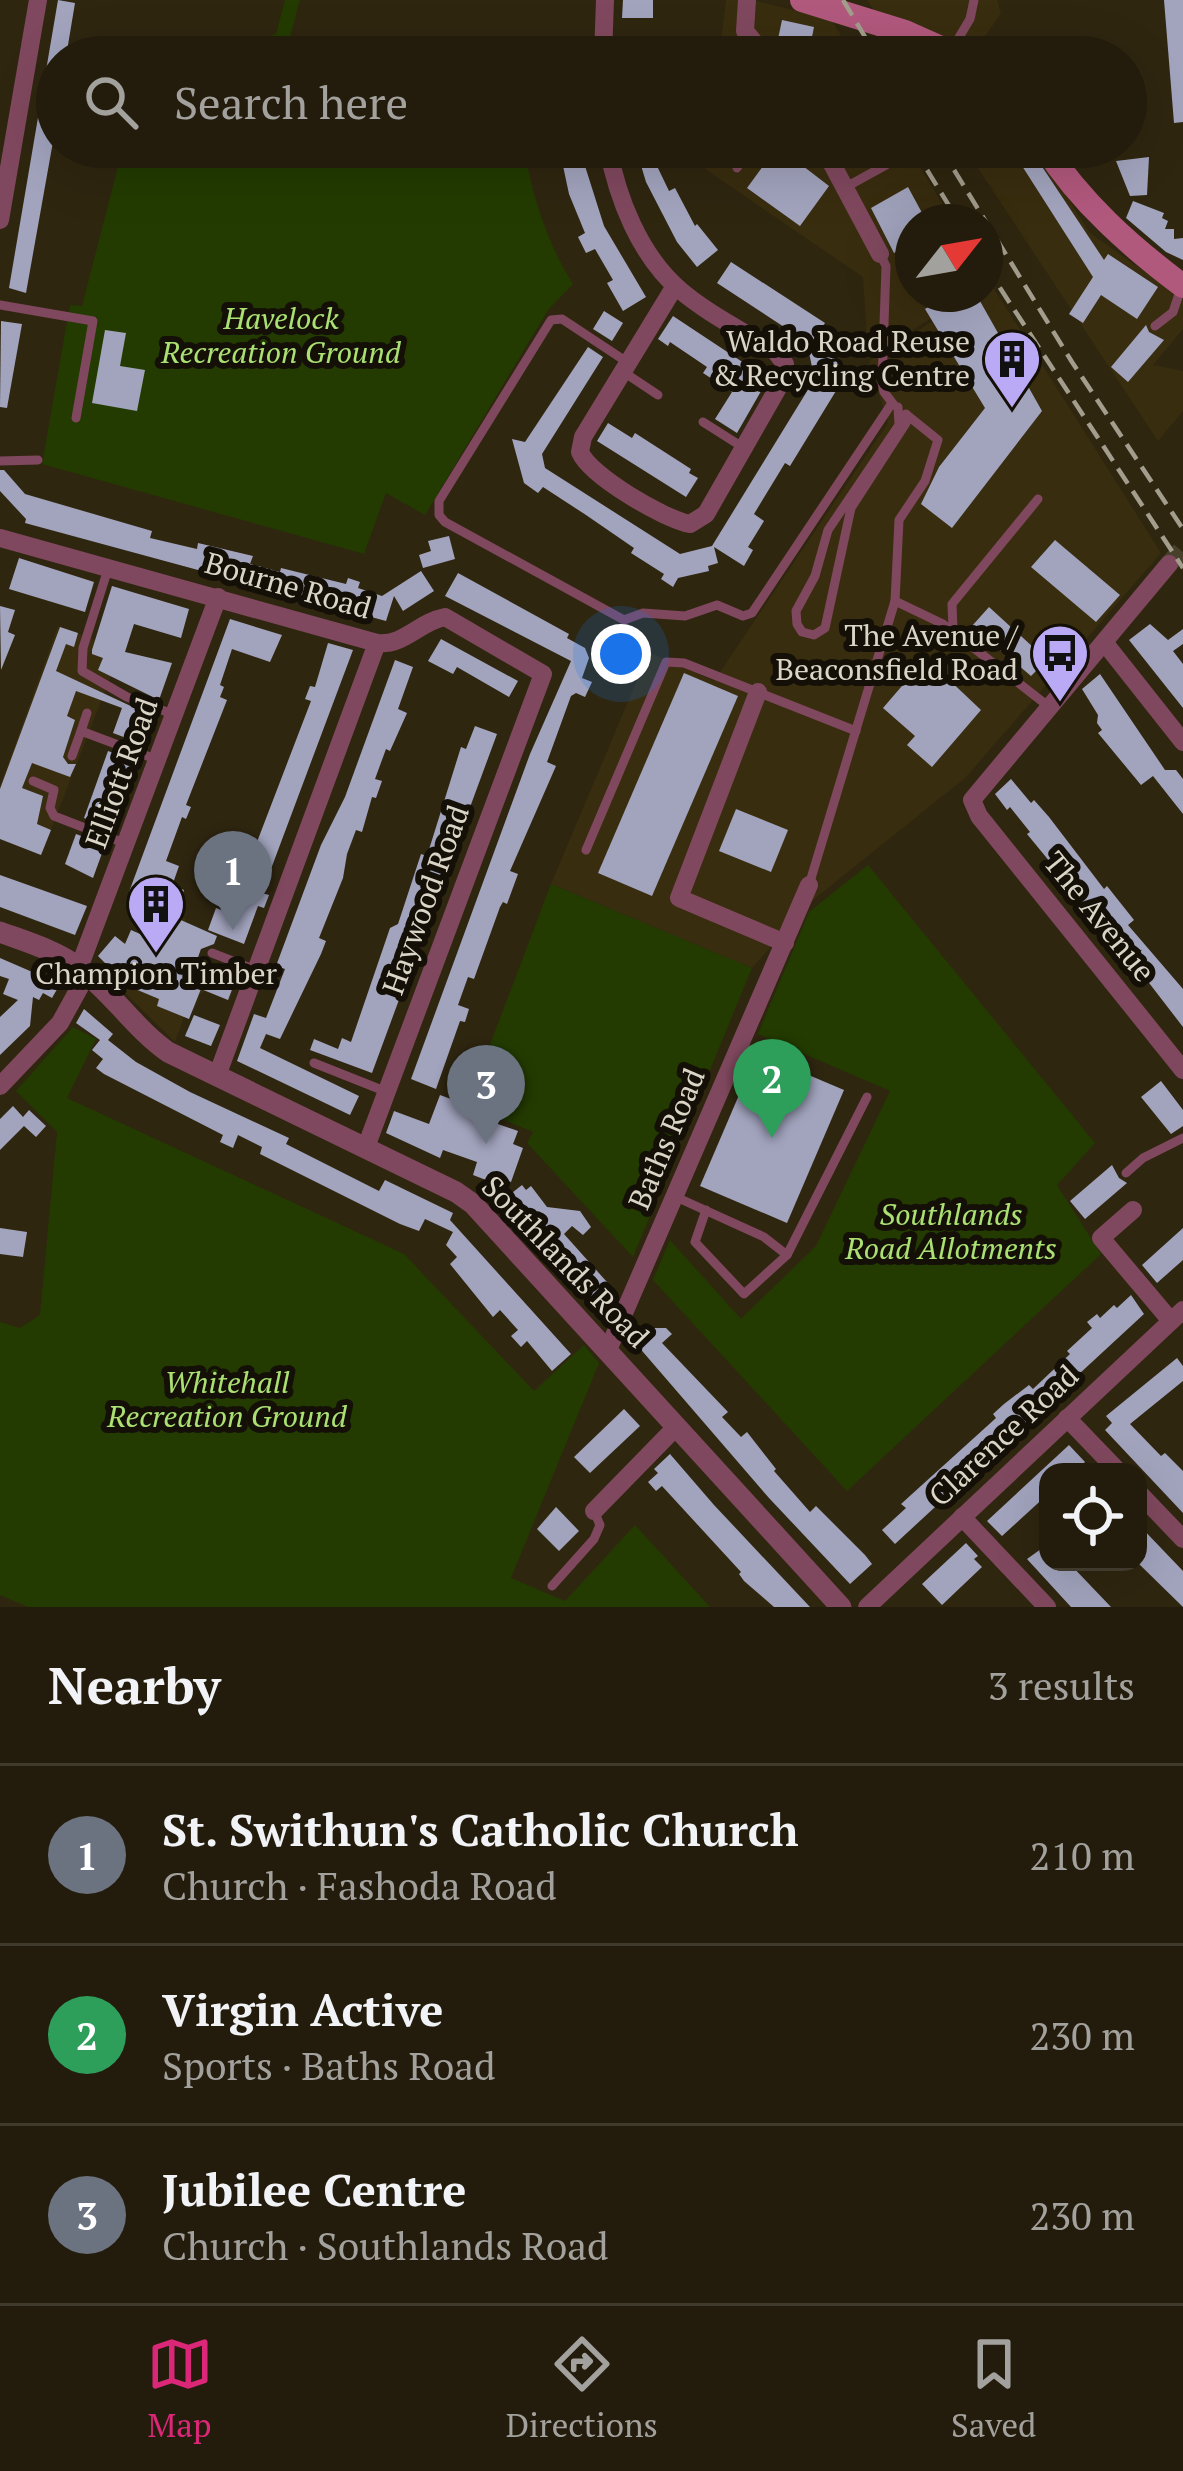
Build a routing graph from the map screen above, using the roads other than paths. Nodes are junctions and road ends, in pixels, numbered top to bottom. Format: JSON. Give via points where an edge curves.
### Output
{"nodes":[{"id":1,"x":38,"y":0,"type":"edge"},
{"id":2,"x":605,"y":0,"type":"edge"},
{"id":3,"x":747,"y":0,"type":"edge"},
{"id":4,"x":802,"y":0,"type":"edge"},
{"id":5,"x":974,"y":0,"type":"edge"},
{"id":6,"x":604,"y":36,"type":"edge"},
{"id":7,"x":749,"y":36,"type":"edge"},
{"id":8,"x":905,"y":36,"type":"edge"},
{"id":9,"x":963,"y":36,"type":"edge"},
{"id":10,"x":615,"y":168,"type":"edge"},
{"id":11,"x":835,"y":168,"type":"edge"},
{"id":12,"x":881,"y":168,"type":"edge"},
{"id":13,"x":1059,"y":168,"type":"edge"},
{"id":14,"x":846,"y":187,"type":"junction"},
{"id":15,"x":0,"y":220,"type":"edge"},
{"id":16,"x":880,"y":254,"type":"joint"},
{"id":17,"x":1183,"y":285,"type":"edge"},
{"id":18,"x":675,"y":286,"type":"junction"},
{"id":19,"x":0,"y":305,"type":"edge"},
{"id":20,"x":1155,"y":326,"type":"dead end"},
{"id":21,"x":625,"y":366,"type":"junction"},
{"id":22,"x":658,"y":395,"type":"dead end"},
{"id":23,"x":898,"y":408,"type":"junction"},
{"id":24,"x":76,"y":418,"type":"dead end"},
{"id":25,"x":704,"y":422,"type":"dead end"},
{"id":26,"x":744,"y":448,"type":"junction"},
{"id":27,"x":38,"y":460,"type":"dead end"},
{"id":28,"x":0,"y":461,"type":"edge"},
{"id":29,"x":1038,"y":499,"type":"dead end"},
{"id":30,"x":0,"y":538,"type":"edge"},
{"id":31,"x":1169,"y":564,"type":"tunnel mouth"},
{"id":32,"x":109,"y":567,"type":"junction"},
{"id":33,"x":218,"y":597,"type":"junction"},
{"id":34,"x":895,"y":601,"type":"junction"},
{"id":35,"x":954,"y":633,"type":"junction"},
{"id":36,"x":1103,"y":642,"type":"junction"},
{"id":37,"x":377,"y":643,"type":"junction"},
{"id":38,"x":543,"y":674,"type":"joint"},
{"id":39,"x":758,"y":692,"type":"junction"},
{"id":40,"x":1048,"y":706,"type":"junction"},
{"id":41,"x":87,"y":713,"type":"dead end"},
{"id":42,"x":175,"y":715,"type":"junction"},
{"id":43,"x":81,"y":731,"type":"junction"},
{"id":44,"x":856,"y":731,"type":"junction"},
{"id":45,"x":1183,"y":742,"type":"edge"},
{"id":46,"x":72,"y":756,"type":"dead end"},
{"id":47,"x":158,"y":760,"type":"junction"},
{"id":48,"x":33,"y":781,"type":"dead end"},
{"id":49,"x":128,"y":844,"type":"junction"},
{"id":50,"x":586,"y":850,"type":"dead end"},
{"id":51,"x":809,"y":885,"type":"joint"},
{"id":52,"x":0,"y":932,"type":"edge"},
{"id":53,"x":784,"y":943,"type":"junction"},
{"id":54,"x":212,"y":953,"type":"dead end"},
{"id":55,"x":256,"y":970,"type":"junction"},
{"id":56,"x":83,"y":971,"type":"junction"},
{"id":57,"x":314,"y":1063,"type":"dead end"},
{"id":58,"x":1183,"y":1070,"type":"edge"},
{"id":59,"x":217,"y":1076,"type":"junction"},
{"id":60,"x":0,"y":1086,"type":"edge"},
{"id":61,"x":387,"y":1092,"type":"junction"},
{"id":62,"x":867,"y":1097,"type":"dead end"},
{"id":63,"x":1183,"y":1138,"type":"edge"},
{"id":64,"x":366,"y":1147,"type":"junction"},
{"id":65,"x":1126,"y":1173,"type":"dead end"},
{"id":66,"x":676,"y":1196,"type":"junction"},
{"id":67,"x":706,"y":1210,"type":"junction"},
{"id":68,"x":1132,"y":1210,"type":"dead end"},
{"id":69,"x":787,"y":1255,"type":"junction"},
{"id":70,"x":1177,"y":1316,"type":"edge"},
{"id":71,"x":608,"y":1350,"type":"junction"},
{"id":72,"x":1067,"y":1418,"type":"junction"},
{"id":73,"x":677,"y":1426,"type":"junction"},
{"id":74,"x":1110,"y":1463,"type":"edge"},
{"id":75,"x":1147,"y":1501,"type":"edge"},
{"id":76,"x":594,"y":1511,"type":"joint"},
{"id":77,"x":962,"y":1517,"type":"junction"},
{"id":78,"x":1183,"y":1539,"type":"edge"},
{"id":79,"x":552,"y":1586,"type":"dead end"},
{"id":80,"x":841,"y":1607,"type":"edge"},
{"id":81,"x":867,"y":1607,"type":"edge"},
{"id":82,"x":1047,"y":1607,"type":"edge"}],
"edges":[{"from":1,"to":15,"type":"street"},
{"from":2,"to":6,"type":"street"},
{"from":3,"to":7,"type":"street"},
{"from":4,"to":8,"type":"main road"},
{"from":5,"to":9,"type":"lane"},
{"from":10,"to":18,"type":"street","via":[[631,220]]},
{"from":11,"to":14,"type":"street"},
{"from":12,"to":14,"type":"lane"},
{"from":13,"to":17,"type":"main road","via":[[1129,244]]},
{"from":14,"to":16,"type":"street"},
{"from":16,"to":23,"type":"lane","via":[[882,383]]},
{"from":17,"to":20,"type":"lane","via":[[1173,312]]},
{"from":18,"to":21,"type":"street"},
{"from":18,"to":26,"type":"street","via":[[776,352],[785,372]]},
{"from":19,"to":24,"type":"lane","via":[[93,321]]},
{"from":21,"to":22,"type":"lane"},
{"from":21,"to":23,"type":"lane","via":[[562,319],[551,320],[438,508],[446,522],[615,619],[685,616],[717,605],[752,614]]},
{"from":21,"to":26,"type":"street","via":[[583,437],[581,458],[592,470],[686,524],[700,520]]},
{"from":23,"to":23,"type":"lane","via":[[907,423],[851,508],[825,628],[802,632],[796,611],[828,530],[899,424]]},
{"from":23,"to":34,"type":"lane","via":[[938,440],[925,481],[899,520]]},
{"from":25,"to":26,"type":"lane"},
{"from":27,"to":28,"type":"lane"},
{"from":29,"to":35,"type":"lane","via":[[952,604]]},
{"from":30,"to":32,"type":"street","name":"Bourne Road"},
{"from":31,"to":36,"type":"street"},
{"from":32,"to":33,"type":"street","name":"Bourne Road"},
{"from":32,"to":42,"type":"lane","via":[[82,671]]},
{"from":33,"to":37,"type":"street","name":"Bourne Road"},
{"from":33,"to":42,"type":"street","name":"Elliott Road"},
{"from":34,"to":35,"type":"lane"},
{"from":34,"to":44,"type":"lane"},
{"from":35,"to":40,"type":"lane"},
{"from":36,"to":40,"type":"street"},
{"from":36,"to":45,"type":"street"},
{"from":37,"to":38,"type":"street","name":"Bourne Road","via":[[445,617]]},
{"from":37,"to":55,"type":"street"},
{"from":38,"to":61,"type":"street","name":"Haywood Road"},
{"from":39,"to":44,"type":"lane"},
{"from":39,"to":50,"type":"lane","via":[[666,662]]},
{"from":39,"to":53,"type":"street","via":[[679,898]]},
{"from":40,"to":58,"type":"street","name":"The Avenue","via":[[973,807]]},
{"from":41,"to":43,"type":"lane"},
{"from":42,"to":47,"type":"street","name":"Elliott Road"},
{"from":43,"to":46,"type":"lane"},
{"from":43,"to":47,"type":"lane"},
{"from":44,"to":51,"type":"lane"},
{"from":47,"to":49,"type":"street","name":"Elliott Road"},
{"from":48,"to":49,"type":"lane","via":[[54,790],[54,816]]},
{"from":49,"to":56,"type":"street","name":"Elliott Road"},
{"from":51,"to":53,"type":"street","name":"Baths Road"},
{"from":52,"to":56,"type":"street","name":"Southlands Road"},
{"from":53,"to":66,"type":"street","name":"Baths Road"},
{"from":54,"to":55,"type":"lane"},
{"from":55,"to":59,"type":"street"},
{"from":56,"to":59,"type":"street","name":"Southlands Road","via":[[157,1045]]},
{"from":56,"to":60,"type":"street","name":"Elliott Road","via":[[60,1023]]},
{"from":57,"to":61,"type":"lane"},
{"from":59,"to":64,"type":"street","name":"Southlands Road"},
{"from":61,"to":64,"type":"street","name":"Haywood Road"},
{"from":62,"to":69,"type":"lane"},
{"from":63,"to":65,"type":"lane"},
{"from":64,"to":71,"type":"street","name":"Southlands Road","via":[[473,1204]]},
{"from":66,"to":67,"type":"lane"},
{"from":66,"to":71,"type":"street","name":"Baths Road"},
{"from":67,"to":69,"type":"lane"},
{"from":67,"to":69,"type":"lane","via":[[695,1241],[744,1294]]},
{"from":68,"to":70,"type":"street","via":[[1101,1238]]},
{"from":70,"to":72,"type":"street","name":"Clarence Road"},
{"from":71,"to":73,"type":"street","name":"Southlands Road"},
{"from":72,"to":74,"type":"street"},
{"from":72,"to":77,"type":"street","name":"Clarence Road"},
{"from":73,"to":76,"type":"street"},
{"from":73,"to":80,"type":"street","name":"Southlands Road"},
{"from":75,"to":78,"type":"street"},
{"from":76,"to":79,"type":"lane","via":[[594,1539]]},
{"from":77,"to":81,"type":"street","name":"Clarence Road"},
{"from":77,"to":82,"type":"street"}]}
